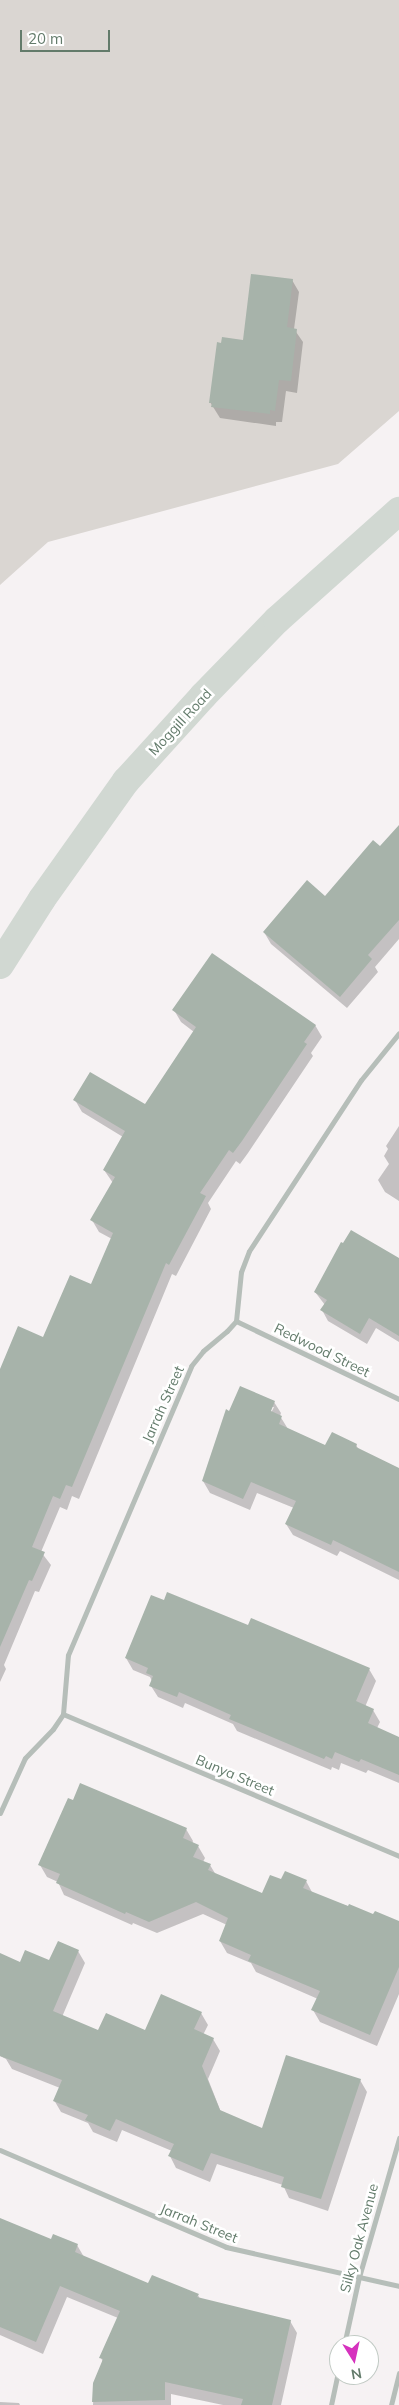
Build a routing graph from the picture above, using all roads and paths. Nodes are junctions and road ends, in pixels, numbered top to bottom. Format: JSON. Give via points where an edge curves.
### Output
{"nodes":[{"id":1,"x":399,"y":511,"type":"edge"},
{"id":2,"x":0,"y":966,"type":"edge"},
{"id":3,"x":399,"y":1033,"type":"edge"},
{"id":4,"x":236,"y":1321,"type":"junction"},
{"id":5,"x":399,"y":1399,"type":"edge"},
{"id":6,"x":63,"y":1714,"type":"junction"},
{"id":7,"x":0,"y":1813,"type":"edge"},
{"id":8,"x":399,"y":1856,"type":"edge"},
{"id":9,"x":399,"y":2138,"type":"edge"},
{"id":10,"x":0,"y":2150,"type":"edge"},
{"id":11,"x":359,"y":2277,"type":"junction"},
{"id":12,"x":399,"y":2286,"type":"edge"},
{"id":13,"x":346,"y":2335,"type":"edge"},
{"id":14,"x":399,"y":2373,"type":"edge"},
{"id":15,"x":335,"y":2385,"type":"edge"},
{"id":16,"x":331,"y":2405,"type":"edge"},
{"id":17,"x":391,"y":2405,"type":"edge"}],
"edges":[{"from":1,"to":2,"type":"main road","name":"Moggill Road","via":[[277,620],[126,781],[42,899]]},
{"from":3,"to":4,"type":"street","via":[[361,1080],[249,1251],[242,1272]]},
{"from":4,"to":5,"type":"street","name":"Redwood Street"},
{"from":4,"to":6,"type":"street","name":"Jarrah Street","via":[[190,1366],[68,1655]]},
{"from":6,"to":7,"type":"street","via":[[25,1758]]},
{"from":6,"to":8,"type":"street","name":"Bunya Street"},
{"from":9,"to":11,"type":"street","name":"Silky Oak Avenue"},
{"from":10,"to":11,"type":"street","name":"Jarrah Street","via":[[226,2247]]},
{"from":11,"to":12,"type":"street","name":"Jarrah Street"},
{"from":11,"to":13,"type":"street","name":"Silky Oak Avenue"},
{"from":14,"to":17,"type":"street"},
{"from":15,"to":16,"type":"street"}]}
